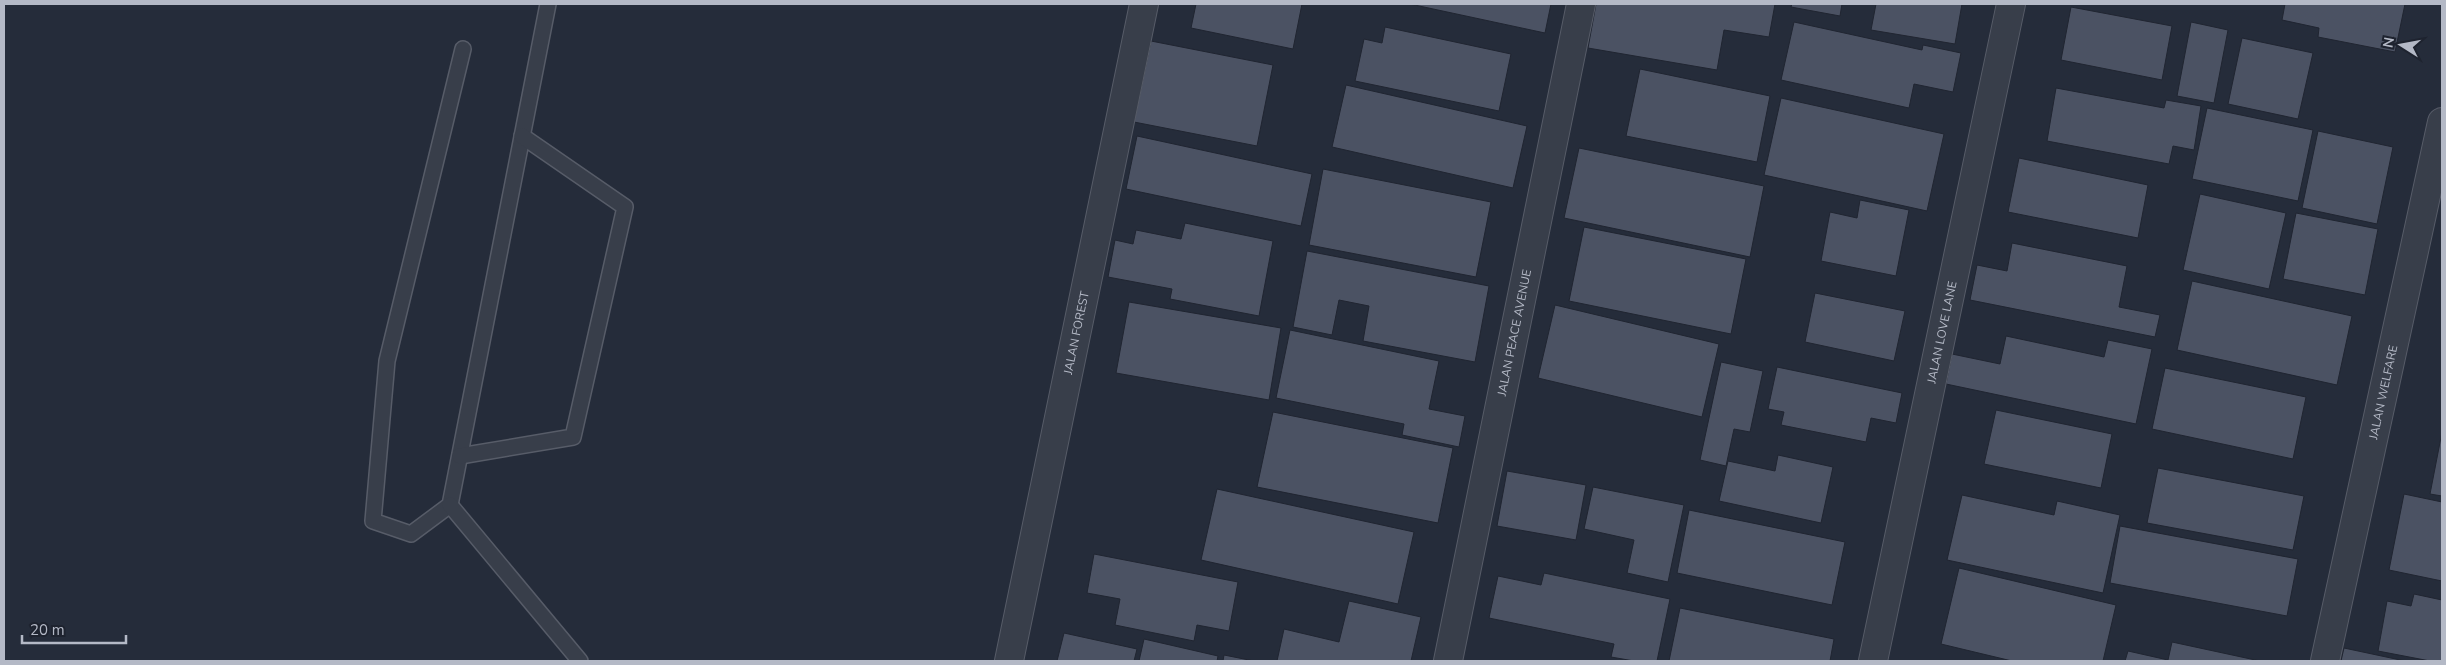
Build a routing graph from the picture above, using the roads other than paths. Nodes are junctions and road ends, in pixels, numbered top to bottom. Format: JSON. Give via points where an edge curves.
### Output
{"nodes":[{"id":1,"x":548,"y":4,"type":"edge"},
{"id":2,"x":1144,"y":4,"type":"edge"},
{"id":3,"x":1581,"y":4,"type":"edge"},
{"id":4,"x":2010,"y":4,"type":"edge"},
{"id":5,"x":463,"y":49,"type":"dead end"},
{"id":6,"x":2442,"y":122,"type":"edge"},
{"id":7,"x":522,"y":136,"type":"junction"},
{"id":8,"x":460,"y":456,"type":"junction"},
{"id":9,"x":450,"y":505,"type":"junction"},
{"id":10,"x":580,"y":661,"type":"edge"},
{"id":11,"x":1009,"y":661,"type":"edge"},
{"id":12,"x":1448,"y":661,"type":"edge"},
{"id":13,"x":1873,"y":661,"type":"edge"},
{"id":14,"x":2325,"y":661,"type":"edge"}],
"edges":[{"from":1,"to":7,"type":"lane"},
{"from":2,"to":11,"type":"street","name":"JALAN FOREST"},
{"from":3,"to":12,"type":"street","name":"JALAN PEACE AVENUE"},
{"from":4,"to":13,"type":"street","name":"JALAN LOVE LANE"},
{"from":5,"to":9,"type":"lane","via":[[387,361],[373,521],[412,534]]},
{"from":6,"to":14,"type":"street","name":"JALAN WELFARE"},
{"from":7,"to":8,"type":"lane"},
{"from":7,"to":8,"type":"lane","via":[[625,207],[573,437]]},
{"from":8,"to":9,"type":"lane"},
{"from":9,"to":10,"type":"lane"}]}
